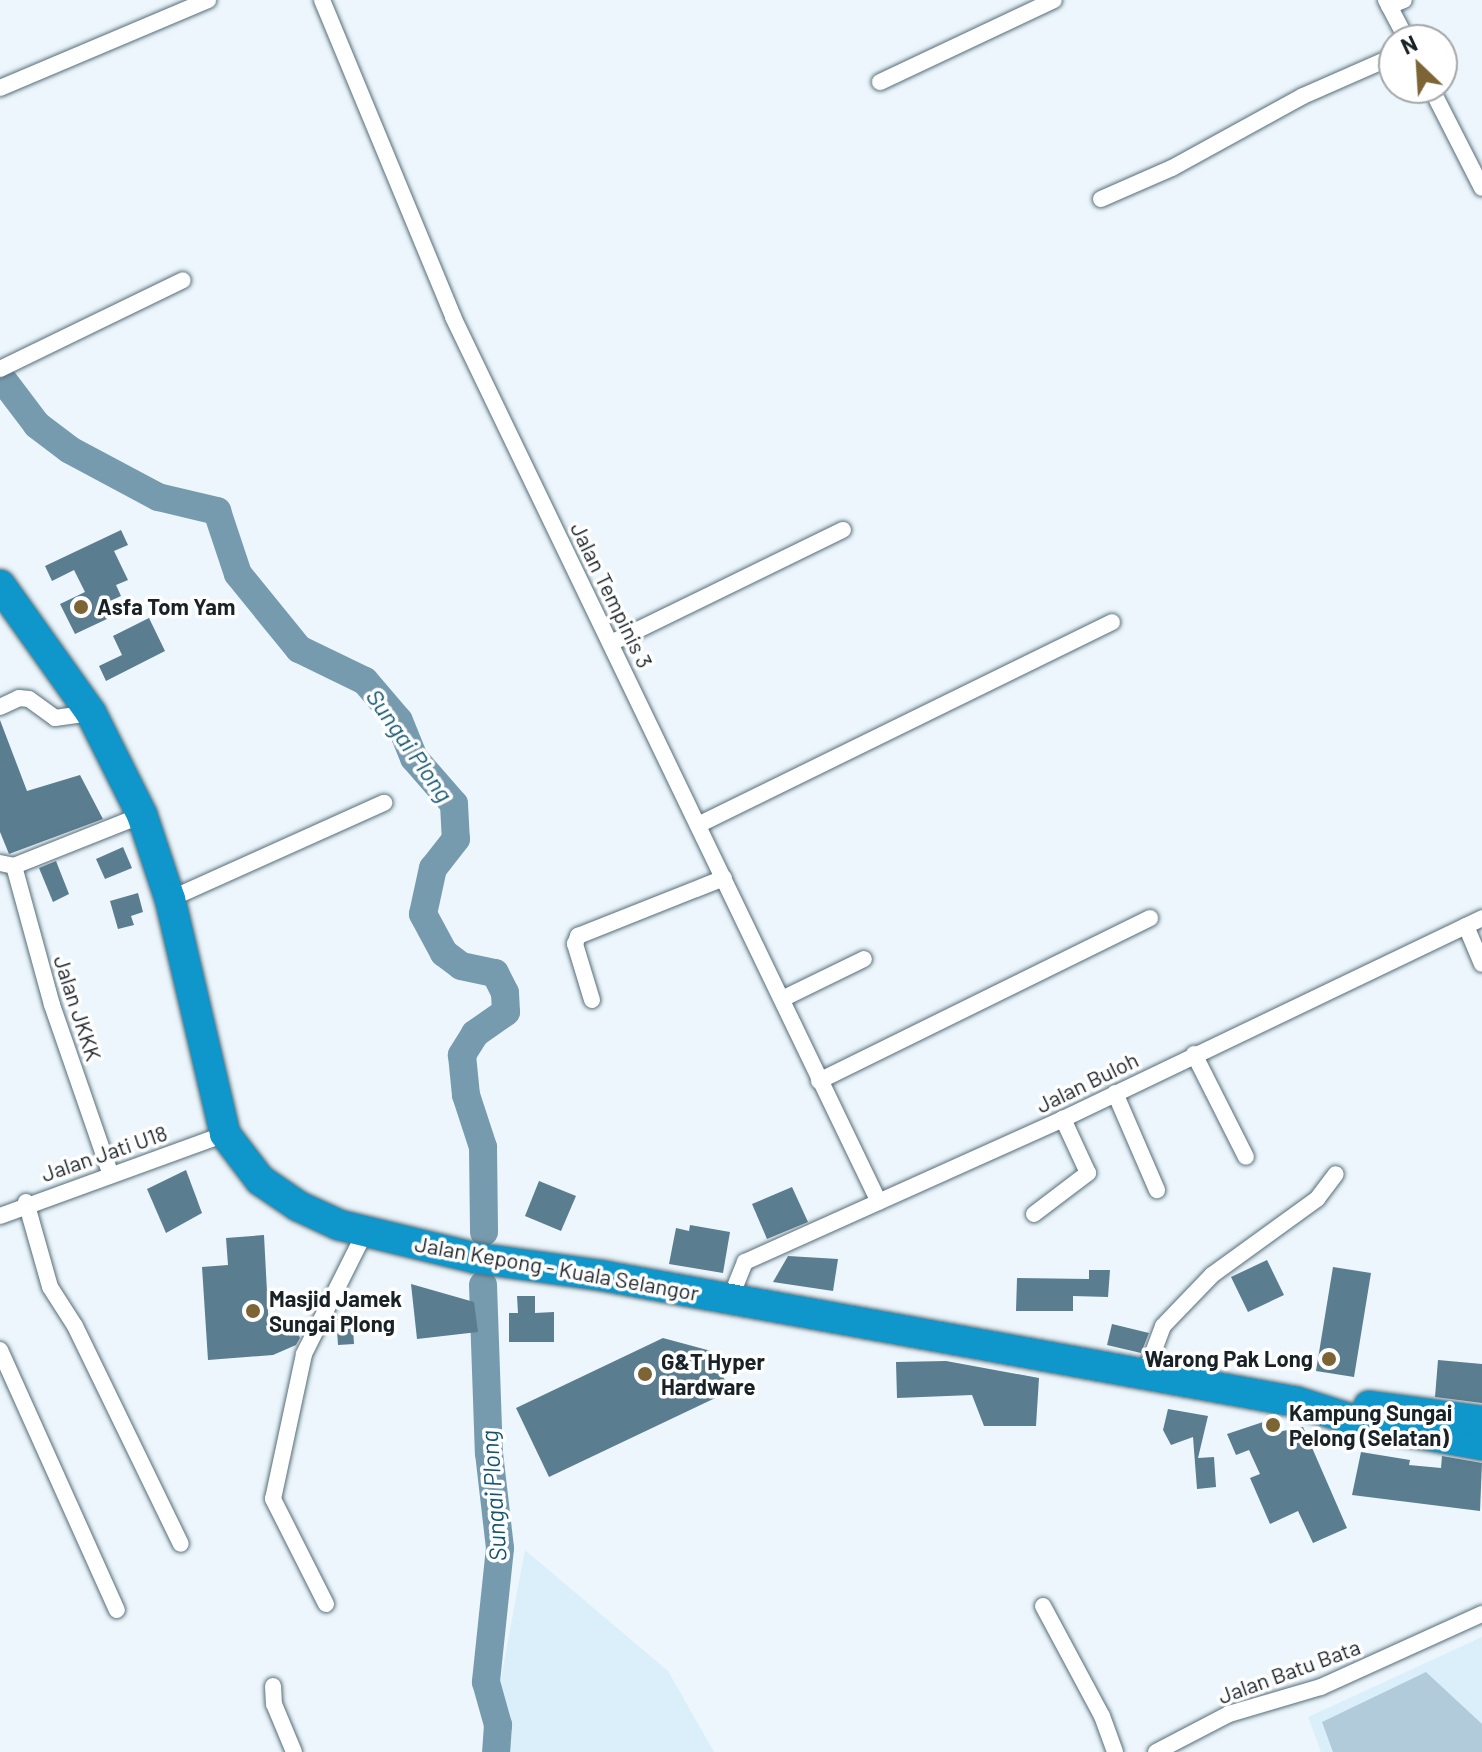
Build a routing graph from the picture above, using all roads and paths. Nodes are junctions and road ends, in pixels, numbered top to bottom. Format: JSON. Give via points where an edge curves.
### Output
{"nodes":[{"id":1,"x":208,"y":0,"type":"edge"},
{"id":2,"x":322,"y":0,"type":"edge"},
{"id":3,"x":1054,"y":0,"type":"edge"},
{"id":4,"x":1393,"y":2,"type":"edge"},
{"id":5,"x":170,"y":7,"type":"edge"},
{"id":6,"x":1401,"y":24,"type":"edge"},
{"id":7,"x":1378,"y":63,"type":"edge"},
{"id":8,"x":880,"y":82,"type":"dead end"},
{"id":9,"x":0,"y":88,"type":"edge"},
{"id":10,"x":1439,"y":104,"type":"edge"},
{"id":11,"x":1482,"y":188,"type":"edge"},
{"id":12,"x":1101,"y":199,"type":"dead end"},
{"id":13,"x":183,"y":280,"type":"dead end"},
{"id":14,"x":7,"y":366,"type":"edge"},
{"id":15,"x":843,"y":530,"type":"dead end"},
{"id":16,"x":0,"y":585,"type":"edge"},
{"id":17,"x":1112,"y":622,"type":"dead end"},
{"id":18,"x":611,"y":643,"type":"junction"},
{"id":19,"x":0,"y":707,"type":"edge"},
{"id":20,"x":91,"y":713,"type":"junction"},
{"id":21,"x":384,"y":803,"type":"dead end"},
{"id":22,"x":142,"y":815,"type":"junction"},
{"id":23,"x":698,"y":825,"type":"junction"},
{"id":24,"x":7,"y":864,"type":"edge"},
{"id":25,"x":724,"y":878,"type":"junction"},
{"id":26,"x":170,"y":899,"type":"junction"},
{"id":27,"x":1150,"y":918,"type":"dead end"},
{"id":28,"x":1482,"y":918,"type":"edge"},
{"id":29,"x":1466,"y":926,"type":"junction"},
{"id":30,"x":864,"y":959,"type":"dead end"},
{"id":31,"x":1482,"y":964,"type":"edge"},
{"id":32,"x":782,"y":999,"type":"junction"},
{"id":33,"x":592,"y":1000,"type":"dead end"},
{"id":34,"x":1194,"y":1054,"type":"junction"},
{"id":35,"x":819,"y":1081,"type":"junction"},
{"id":36,"x":1115,"y":1093,"type":"junction"},
{"id":37,"x":1063,"y":1119,"type":"junction"},
{"id":38,"x":225,"y":1134,"type":"junction"},
{"id":39,"x":1246,"y":1157,"type":"dead end"},
{"id":40,"x":1336,"y":1174,"type":"dead end"},
{"id":41,"x":111,"y":1175,"type":"junction"},
{"id":42,"x":1157,"y":1190,"type":"dead end"},
{"id":43,"x":26,"y":1202,"type":"junction"},
{"id":44,"x":879,"y":1202,"type":"junction"},
{"id":45,"x":1034,"y":1214,"type":"dead end"},
{"id":46,"x":0,"y":1216,"type":"edge"},
{"id":47,"x":365,"y":1232,"type":"junction"},
{"id":48,"x":730,"y":1299,"type":"junction"},
{"id":49,"x":0,"y":1350,"type":"edge"},
{"id":50,"x":1145,"y":1374,"type":"junction"},
{"id":51,"x":1327,"y":1408,"type":"junction"},
{"id":52,"x":1482,"y":1421,"type":"edge"},
{"id":53,"x":1482,"y":1445,"type":"edge"},
{"id":54,"x":181,"y":1544,"type":"dead end"},
{"id":55,"x":326,"y":1604,"type":"dead end"},
{"id":56,"x":1043,"y":1606,"type":"dead end"},
{"id":57,"x":117,"y":1610,"type":"dead end"},
{"id":58,"x":1482,"y":1614,"type":"edge"},
{"id":59,"x":273,"y":1686,"type":"dead end"},
{"id":60,"x":294,"y":1752,"type":"edge"},
{"id":61,"x":1115,"y":1752,"type":"edge"},
{"id":62,"x":1156,"y":1752,"type":"edge"}],
"edges":[{"from":1,"to":5,"type":"street"},
{"from":2,"to":18,"type":"street","name":"Jalan Tempinis 3","via":[[453,317]]},
{"from":3,"to":8,"type":"street"},
{"from":4,"to":6,"type":"street"},
{"from":5,"to":9,"type":"street"},
{"from":7,"to":12,"type":"street"},
{"from":10,"to":11,"type":"street"},
{"from":13,"to":14,"type":"street"},
{"from":15,"to":18,"type":"street"},
{"from":16,"to":20,"type":"highway","name":"Jalan Kepong - Kuala Selangor"},
{"from":17,"to":23,"type":"street"},
{"from":18,"to":23,"type":"street","name":"Jalan Tempinis 3"},
{"from":19,"to":20,"type":"street","via":[[19,698],[55,718]]},
{"from":20,"to":22,"type":"highway","name":"Jalan Kepong - Kuala Selangor"},
{"from":21,"to":26,"type":"street"},
{"from":22,"to":24,"type":"street"},
{"from":22,"to":26,"type":"highway","name":"Jalan Kepong - Kuala Selangor"},
{"from":23,"to":25,"type":"street","name":"Jalan Tempinis 3"},
{"from":24,"to":41,"type":"street","name":"Jalan JKKK"},
{"from":25,"to":32,"type":"street","name":"Jalan Tempinis 3"},
{"from":25,"to":33,"type":"street","via":[[578,936],[575,944]]},
{"from":26,"to":38,"type":"highway","name":"Jalan Kepong - Kuala Selangor"},
{"from":27,"to":35,"type":"street"},
{"from":28,"to":29,"type":"street","name":"Jalan Buloh"},
{"from":29,"to":31,"type":"street"},
{"from":29,"to":34,"type":"street","name":"Jalan Buloh"},
{"from":30,"to":32,"type":"street"},
{"from":32,"to":35,"type":"street","name":"Jalan Tempinis 3"},
{"from":34,"to":36,"type":"street","name":"Jalan Buloh"},
{"from":34,"to":39,"type":"street"},
{"from":35,"to":44,"type":"street","name":"Jalan Tempinis 3"},
{"from":36,"to":37,"type":"street","name":"Jalan Buloh"},
{"from":36,"to":42,"type":"street"},
{"from":37,"to":44,"type":"street","name":"Jalan Buloh"},
{"from":37,"to":45,"type":"street","via":[[1088,1173]]},
{"from":38,"to":41,"type":"street","name":"Jalan Jati U18"},
{"from":38,"to":47,"type":"highway","name":"Jalan Kepong - Kuala Selangor","via":[[260,1180],[298,1206]]},
{"from":40,"to":50,"type":"street","via":[[1317,1199],[1212,1275],[1163,1326]]},
{"from":41,"to":43,"type":"street","name":"Jalan Jati U18"},
{"from":43,"to":46,"type":"street","name":"Jalan Jati U18"},
{"from":43,"to":54,"type":"street","via":[[50,1287],[75,1326]]},
{"from":44,"to":48,"type":"street","name":"Jalan Buloh","via":[[745,1262]]},
{"from":47,"to":48,"type":"highway","name":"Jalan Kepong - Kuala Selangor","via":[[475,1258]]},
{"from":47,"to":55,"type":"street","via":[[304,1354],[273,1499]]},
{"from":48,"to":50,"type":"highway","name":"Jalan Kepong - Kuala Selangor"},
{"from":49,"to":57,"type":"street"},
{"from":50,"to":51,"type":"highway","name":"Jalan Kepong - Kuala Selangor"},
{"from":51,"to":52,"type":"highway","name":"Jalan Kepong - Kuala Selangor","via":[[1374,1406]]},
{"from":51,"to":53,"type":"highway","name":"Jalan Kepong - Kuala Selangor","via":[[1366,1424]]},
{"from":56,"to":61,"type":"street","via":[[1102,1716]]},
{"from":58,"to":62,"type":"street","name":"Jalan Batu Bata","via":[[1321,1687],[1229,1714]]},
{"from":59,"to":60,"type":"street","via":[[274,1704]]}]}
